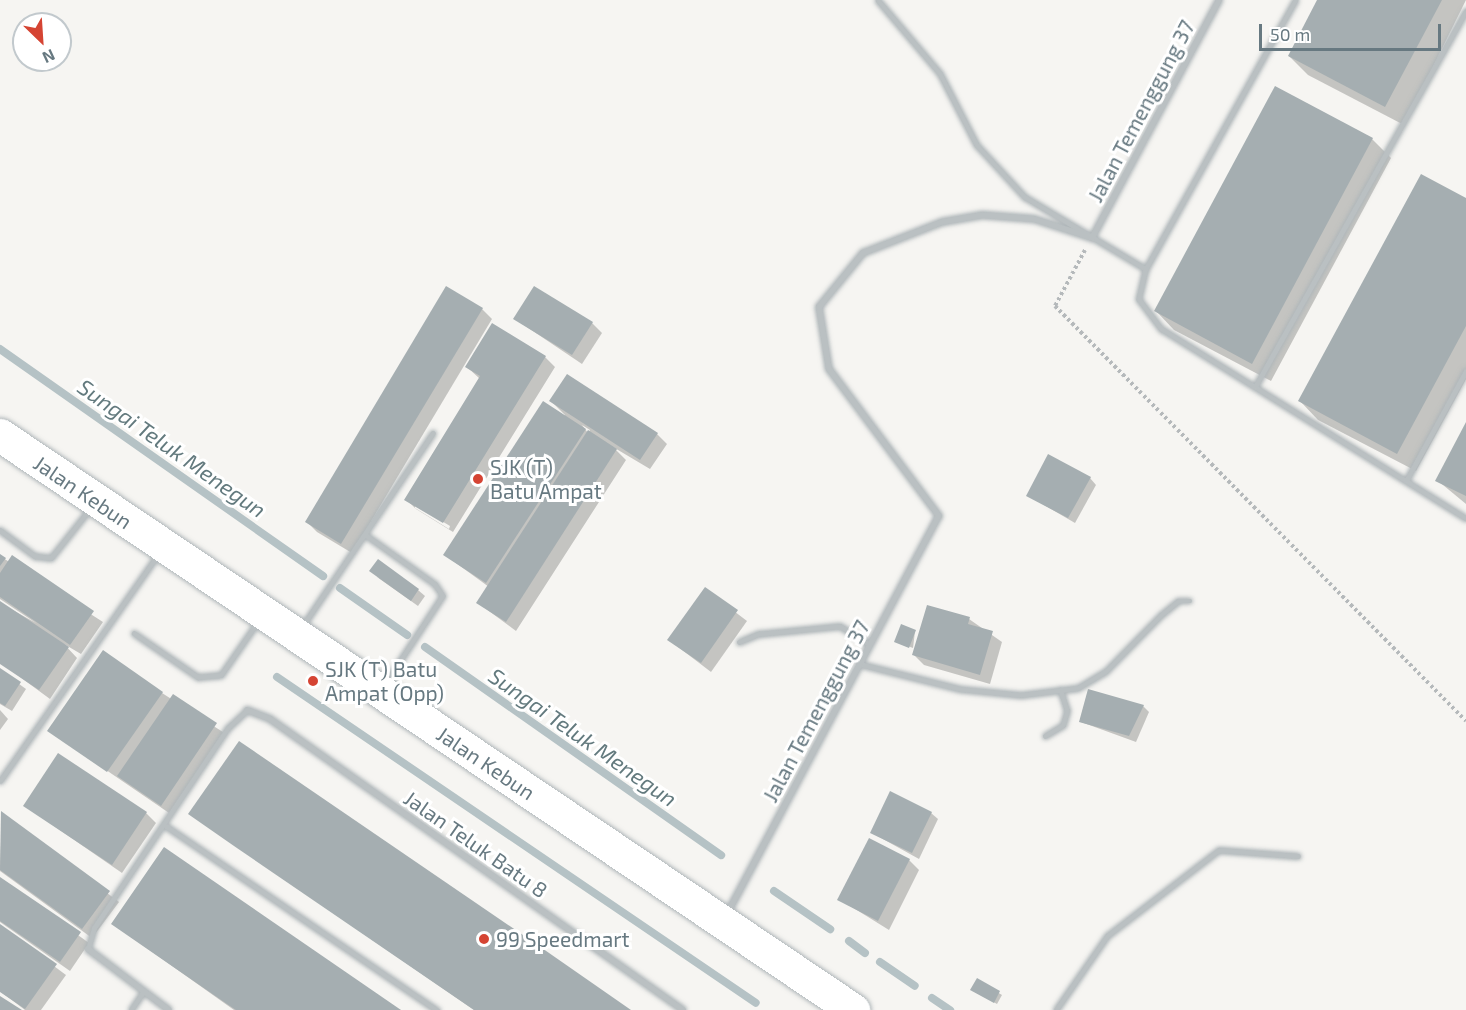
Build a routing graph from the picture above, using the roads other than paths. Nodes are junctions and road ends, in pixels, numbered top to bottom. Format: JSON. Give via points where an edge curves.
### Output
{"nodes":[{"id":1,"x":878,"y":0,"type":"edge"},
{"id":2,"x":1219,"y":0,"type":"edge"},
{"id":3,"x":1296,"y":0,"type":"edge"},
{"id":4,"x":1466,"y":11,"type":"edge"},
{"id":5,"x":1092,"y":238,"type":"junction"},
{"id":6,"x":1146,"y":268,"type":"junction"},
{"id":7,"x":1466,"y":371,"type":"edge"},
{"id":8,"x":1255,"y":387,"type":"junction"},
{"id":9,"x":433,"y":433,"type":"dead end"},
{"id":10,"x":1,"y":439,"type":"edge"},
{"id":11,"x":1406,"y":481,"type":"junction"},
{"id":12,"x":96,"y":501,"type":"junction"},
{"id":13,"x":1466,"y":518,"type":"edge"},
{"id":14,"x":0,"y":530,"type":"edge"},
{"id":15,"x":366,"y":535,"type":"junction"},
{"id":16,"x":164,"y":546,"type":"junction"},
{"id":17,"x":1190,"y":601,"type":"dead end"},
{"id":18,"x":263,"y":613,"type":"junction"},
{"id":19,"x":134,"y":633,"type":"dead end"},
{"id":20,"x":296,"y":635,"type":"junction"},
{"id":21,"x":739,"y":642,"type":"dead end"},
{"id":22,"x":869,"y":644,"type":"junction"},
{"id":23,"x":860,"y":664,"type":"junction"},
{"id":24,"x":1060,"y":690,"type":"junction"},
{"id":25,"x":380,"y":691,"type":"junction"},
{"id":26,"x":247,"y":710,"type":"joint"},
{"id":27,"x":1045,"y":736,"type":"dead end"},
{"id":28,"x":0,"y":781,"type":"edge"},
{"id":29,"x":166,"y":826,"type":"junction"},
{"id":30,"x":1298,"y":856,"type":"dead end"},
{"id":31,"x":723,"y":922,"type":"junction"},
{"id":32,"x":88,"y":949,"type":"joint"},
{"id":33,"x":143,"y":992,"type":"junction"},
{"id":34,"x":833,"y":1005,"type":"edge"},
{"id":35,"x":131,"y":1010,"type":"edge"},
{"id":36,"x":169,"y":1010,"type":"edge"},
{"id":37,"x":437,"y":1010,"type":"edge"},
{"id":38,"x":683,"y":1010,"type":"edge"},
{"id":39,"x":1056,"y":1010,"type":"edge"}],
"edges":[{"from":1,"to":5,"type":"lane","via":[[940,73],[977,145],[1025,196]]},
{"from":2,"to":5,"type":"street","name":"Jalan Temenggung 37"},
{"from":3,"to":6,"type":"lane"},
{"from":4,"to":8,"type":"lane"},
{"from":5,"to":6,"type":"lane"},
{"from":5,"to":22,"type":"street","name":"Jalan Temenggung 37","via":[[1034,219],[982,215],[942,222],[863,253],[819,307],[829,369],[939,516]]},
{"from":6,"to":8,"type":"lane","via":[[1139,299],[1146,315]]},
{"from":7,"to":11,"type":"lane"},
{"from":8,"to":11,"type":"lane"},
{"from":9,"to":15,"type":"lane"},
{"from":10,"to":12,"type":"main road","name":"Jalan Kebun"},
{"from":11,"to":13,"type":"lane"},
{"from":12,"to":14,"type":"lane","via":[[51,558],[35,556]]},
{"from":12,"to":16,"type":"main road","name":"Jalan Kebun"},
{"from":15,"to":20,"type":"lane"},
{"from":15,"to":25,"type":"lane","via":[[435,584],[443,596]]},
{"from":16,"to":18,"type":"main road","name":"Jalan Kebun"},
{"from":16,"to":28,"type":"lane"},
{"from":17,"to":24,"type":"lane","via":[[1178,601],[1161,615],[1105,672],[1078,688]]},
{"from":18,"to":19,"type":"lane","via":[[221,675],[198,677]]},
{"from":18,"to":20,"type":"main road","name":"Jalan Kebun"},
{"from":20,"to":25,"type":"main road","name":"Jalan Kebun"},
{"from":21,"to":22,"type":"lane","via":[[758,634],[840,626]]},
{"from":22,"to":23,"type":"street","name":"Jalan Temenggung 37"},
{"from":23,"to":24,"type":"lane","via":[[960,689],[1021,695]]},
{"from":23,"to":31,"type":"street","name":"Jalan Temenggung 37"},
{"from":24,"to":27,"type":"lane","via":[[1065,718],[1056,731]]},
{"from":25,"to":31,"type":"main road","name":"Jalan Kebun"},
{"from":26,"to":29,"type":"lane","via":[[228,728]]},
{"from":26,"to":38,"type":"street","name":"Jalan Teluk Batu 8","via":[[270,719]]},
{"from":29,"to":32,"type":"lane","via":[[94,928]]},
{"from":29,"to":37,"type":"lane"},
{"from":30,"to":39,"type":"lane","via":[[1220,850],[1107,936]]},
{"from":31,"to":34,"type":"main road","name":"Jalan Kebun"},
{"from":32,"to":33,"type":"street"},
{"from":33,"to":35,"type":"lane"},
{"from":33,"to":36,"type":"street"}]}
